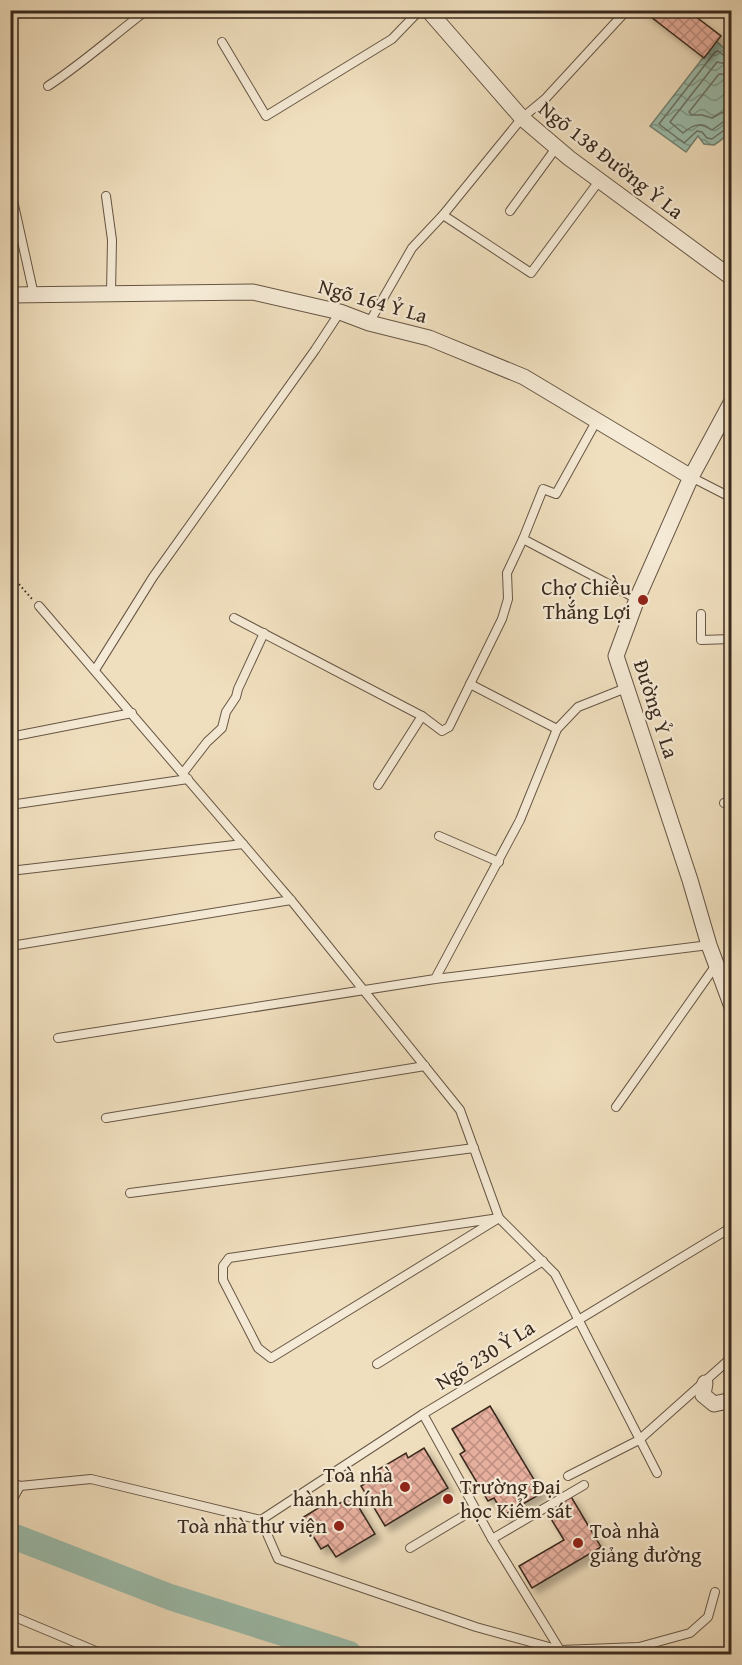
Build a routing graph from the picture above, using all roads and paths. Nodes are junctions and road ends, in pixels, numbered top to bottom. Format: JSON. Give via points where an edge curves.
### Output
{"nodes":[{"id":1,"x":147,"y":10,"type":"edge"},
{"id":2,"x":420,"y":10,"type":"edge"},
{"id":3,"x":428,"y":10,"type":"edge"},
{"id":4,"x":627,"y":10,"type":"edge"},
{"id":5,"x":222,"y":42,"type":"dead end"},
{"id":6,"x":48,"y":86,"type":"dead end"},
{"id":7,"x":522,"y":118,"type":"junction"},
{"id":8,"x":556,"y":148,"type":"junction"},
{"id":9,"x":599,"y":180,"type":"junction"},
{"id":10,"x":10,"y":187,"type":"edge"},
{"id":11,"x":106,"y":195,"type":"dead end"},
{"id":12,"x":510,"y":211,"type":"dead end"},
{"id":13,"x":443,"y":215,"type":"junction"},
{"id":14,"x":732,"y":278,"type":"edge"},
{"id":15,"x":111,"y":292,"type":"junction"},
{"id":16,"x":10,"y":295,"type":"edge"},
{"id":17,"x":34,"y":296,"type":"junction"},
{"id":18,"x":340,"y":312,"type":"junction"},
{"id":19,"x":369,"y":323,"type":"junction"},
{"id":20,"x":732,"y":402,"type":"edge"},
{"id":21,"x":597,"y":420,"type":"junction"},
{"id":22,"x":691,"y":477,"type":"junction"},
{"id":23,"x":732,"y":498,"type":"edge"},
{"id":24,"x":523,"y":539,"type":"junction"},
{"id":25,"x":10,"y":574,"type":"edge"},
{"id":26,"x":637,"y":599,"type":"junction"},
{"id":27,"x":39,"y":606,"type":"joint"},
{"id":28,"x":701,"y":614,"type":"dead end"},
{"id":29,"x":234,"y":618,"type":"dead end"},
{"id":30,"x":264,"y":633,"type":"junction"},
{"id":31,"x":732,"y":639,"type":"edge"},
{"id":32,"x":95,"y":670,"type":"junction"},
{"id":33,"x":470,"y":684,"type":"junction"},
{"id":34,"x":627,"y":688,"type":"junction"},
{"id":35,"x":132,"y":713,"type":"junction"},
{"id":36,"x":422,"y":716,"type":"junction"},
{"id":37,"x":557,"y":729,"type":"junction"},
{"id":38,"x":10,"y":737,"type":"edge"},
{"id":39,"x":186,"y":776,"type":"junction"},
{"id":40,"x":378,"y":785,"type":"dead end"},
{"id":41,"x":10,"y":805,"type":"edge"},
{"id":42,"x":439,"y":836,"type":"dead end"},
{"id":43,"x":243,"y":844,"type":"junction"},
{"id":44,"x":499,"y":862,"type":"junction"},
{"id":45,"x":10,"y":871,"type":"edge"},
{"id":46,"x":291,"y":900,"type":"junction"},
{"id":47,"x":709,"y":945,"type":"junction"},
{"id":48,"x":11,"y":946,"type":"edge"},
{"id":49,"x":716,"y":964,"type":"junction"},
{"id":50,"x":435,"y":979,"type":"junction"},
{"id":51,"x":363,"y":989,"type":"junction"},
{"id":52,"x":732,"y":1006,"type":"edge"},
{"id":53,"x":58,"y":1038,"type":"dead end"},
{"id":54,"x":425,"y":1066,"type":"junction"},
{"id":55,"x":616,"y":1107,"type":"dead end"},
{"id":56,"x":106,"y":1118,"type":"dead end"},
{"id":57,"x":474,"y":1148,"type":"junction"},
{"id":58,"x":130,"y":1193,"type":"dead end"},
{"id":59,"x":499,"y":1218,"type":"junction"},
{"id":60,"x":732,"y":1227,"type":"edge"},
{"id":61,"x":543,"y":1261,"type":"junction"},
{"id":62,"x":578,"y":1319,"type":"junction"},
{"id":63,"x":732,"y":1357,"type":"edge"},
{"id":64,"x":377,"y":1364,"type":"dead end"},
{"id":65,"x":705,"y":1383,"type":"junction"},
{"id":66,"x":732,"y":1400,"type":"edge"},
{"id":67,"x":423,"y":1414,"type":"junction"},
{"id":68,"x":639,"y":1440,"type":"junction"},
{"id":69,"x":657,"y":1473,"type":"dead end"},
{"id":70,"x":568,"y":1476,"type":"dead end"},
{"id":71,"x":10,"y":1482,"type":"edge"},
{"id":72,"x":584,"y":1485,"type":"dead end"},
{"id":73,"x":20,"y":1486,"type":"junction"},
{"id":74,"x":10,"y":1504,"type":"edge"},
{"id":75,"x":475,"y":1509,"type":"junction"},
{"id":76,"x":261,"y":1520,"type":"junction"},
{"id":77,"x":492,"y":1539,"type":"junction"},
{"id":78,"x":410,"y":1548,"type":"dead end"},
{"id":79,"x":715,"y":1592,"type":"dead end"},
{"id":80,"x":10,"y":1615,"type":"edge"},
{"id":81,"x":560,"y":1650,"type":"junction"},
{"id":82,"x":103,"y":1654,"type":"edge"}],
"edges":[{"from":1,"to":6,"type":"lane"},
{"from":2,"to":5,"type":"lane","via":[[392,39],[266,116]]},
{"from":3,"to":7,"type":"street","name":"Ngõ 138 Đường Ỷ La"},
{"from":4,"to":7,"type":"lane","via":[[546,98]]},
{"from":7,"to":8,"type":"street","name":"Ngõ 138 Đường Ỷ La"},
{"from":7,"to":13,"type":"lane"},
{"from":8,"to":9,"type":"street","name":"Ngõ 138 Đường Ỷ La"},
{"from":8,"to":12,"type":"lane"},
{"from":9,"to":13,"type":"lane","via":[[531,273]]},
{"from":9,"to":14,"type":"street","name":"Ngõ 138 Đường Ỷ La"},
{"from":10,"to":17,"type":"lane"},
{"from":11,"to":15,"type":"lane","via":[[112,240]]},
{"from":13,"to":19,"type":"lane","via":[[412,248]]},
{"from":15,"to":17,"type":"street","name":"Ngõ 164 Ỷ La"},
{"from":15,"to":18,"type":"street","name":"Ngõ 164 Ỷ La","via":[[253,292]]},
{"from":16,"to":17,"type":"street","name":"Ngõ 164 Ỷ La"},
{"from":18,"to":19,"type":"street","name":"Ngõ 164 Ỷ La"},
{"from":18,"to":32,"type":"lane","via":[[153,577]]},
{"from":19,"to":21,"type":"street","name":"Ngõ 164 Ỷ La","via":[[429,338],[524,377]]},
{"from":20,"to":22,"type":"street","name":"Đường Ỷ La"},
{"from":21,"to":22,"type":"street","name":"Ngõ 164 Ỷ La"},
{"from":21,"to":24,"type":"lane","via":[[556,494],[543,489]]},
{"from":22,"to":23,"type":"lane"},
{"from":22,"to":26,"type":"street","name":"Đường Ỷ La"},
{"from":24,"to":26,"type":"lane"},
{"from":24,"to":33,"type":"lane","via":[[507,573],[502,619]]},
{"from":25,"to":27,"type":"path"},
{"from":26,"to":34,"type":"street","name":"Đường Ỷ La","via":[[616,656]]},
{"from":27,"to":32,"type":"lane"},
{"from":28,"to":31,"type":"lane","via":[[701,640]]},
{"from":29,"to":30,"type":"lane"},
{"from":30,"to":36,"type":"lane"},
{"from":30,"to":39,"type":"lane","via":[[222,728],[207,742]]},
{"from":32,"to":35,"type":"lane"},
{"from":33,"to":36,"type":"lane","via":[[446,730]]},
{"from":33,"to":37,"type":"lane"},
{"from":34,"to":37,"type":"lane","via":[[578,706]]},
{"from":34,"to":47,"type":"street","name":"Đường Ỷ La"},
{"from":35,"to":38,"type":"lane"},
{"from":35,"to":39,"type":"lane"},
{"from":36,"to":40,"type":"lane"},
{"from":37,"to":44,"type":"lane"},
{"from":39,"to":41,"type":"lane"},
{"from":39,"to":43,"type":"lane"},
{"from":42,"to":44,"type":"lane"},
{"from":43,"to":45,"type":"lane"},
{"from":43,"to":46,"type":"lane"},
{"from":44,"to":50,"type":"lane"},
{"from":46,"to":48,"type":"lane"},
{"from":46,"to":51,"type":"lane"},
{"from":47,"to":49,"type":"street","name":"Đường Ỷ La"},
{"from":47,"to":50,"type":"lane"},
{"from":49,"to":52,"type":"street","name":"Đường Ỷ La"},
{"from":49,"to":55,"type":"lane"},
{"from":50,"to":51,"type":"lane"},
{"from":51,"to":53,"type":"lane"},
{"from":51,"to":54,"type":"lane"},
{"from":54,"to":56,"type":"lane"},
{"from":54,"to":57,"type":"lane","via":[[460,1110]]},
{"from":57,"to":58,"type":"lane"},
{"from":57,"to":59,"type":"lane"},
{"from":59,"to":59,"type":"lane","via":[[271,1358],[258,1348],[223,1280],[223,1266],[230,1258]]},
{"from":59,"to":61,"type":"lane"},
{"from":60,"to":62,"type":"lane","name":"Ngõ 230 Ỷ La"},
{"from":61,"to":62,"type":"lane","via":[[555,1274]]},
{"from":61,"to":64,"type":"lane"},
{"from":62,"to":67,"type":"lane","name":"Ngõ 230 Ỷ La"},
{"from":62,"to":68,"type":"lane"},
{"from":63,"to":65,"type":"lane"},
{"from":65,"to":66,"type":"street","via":[[703,1395],[714,1404]]},
{"from":65,"to":68,"type":"lane"},
{"from":67,"to":75,"type":"lane"},
{"from":67,"to":76,"type":"lane","name":"Ngõ 230 Ỷ La"},
{"from":68,"to":69,"type":"lane"},
{"from":68,"to":70,"type":"lane"},
{"from":71,"to":73,"type":"lane"},
{"from":72,"to":77,"type":"lane"},
{"from":73,"to":74,"type":"lane"},
{"from":73,"to":76,"type":"lane","via":[[91,1479]]},
{"from":75,"to":77,"type":"lane"},
{"from":75,"to":78,"type":"lane"},
{"from":76,"to":81,"type":"lane","via":[[278,1559],[476,1627]]},
{"from":77,"to":81,"type":"lane"},
{"from":79,"to":81,"type":"lane","via":[[708,1617],[690,1633],[639,1647]]},
{"from":80,"to":82,"type":"lane"}]}
